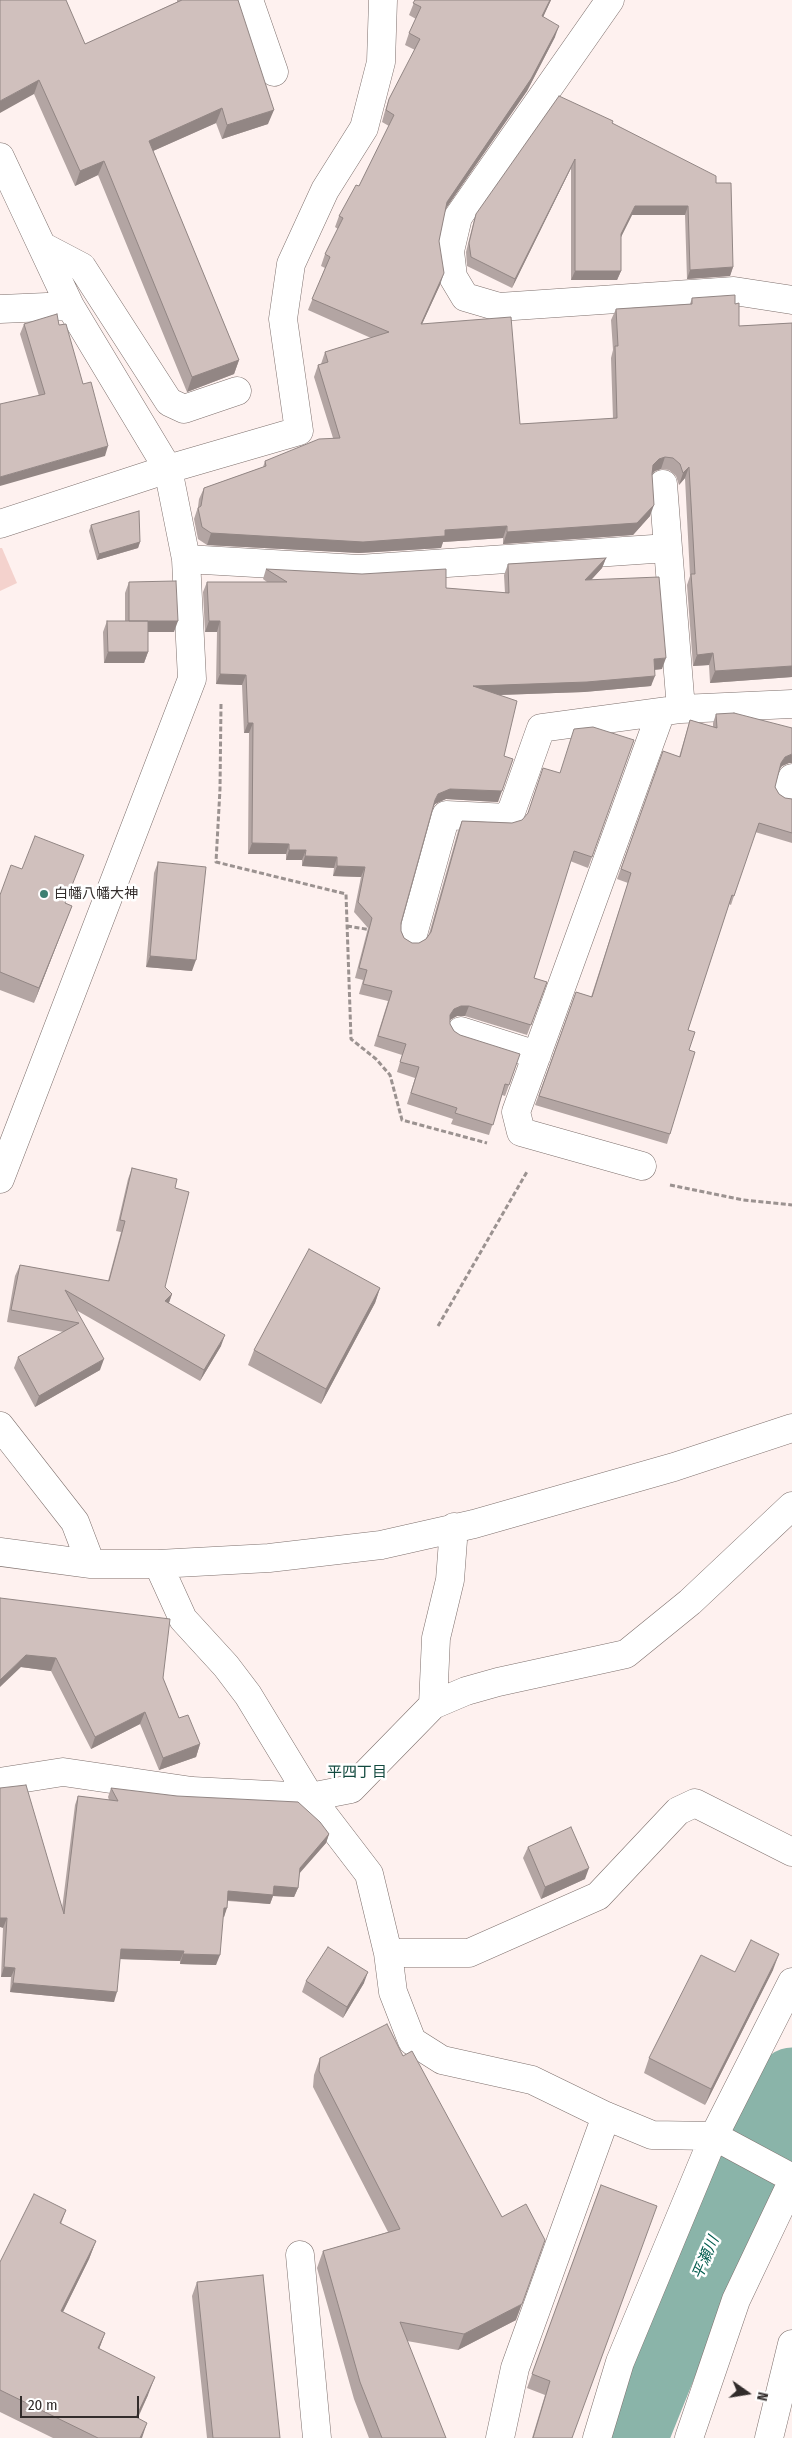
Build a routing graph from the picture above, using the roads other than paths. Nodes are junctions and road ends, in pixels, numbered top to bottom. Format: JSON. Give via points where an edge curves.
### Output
{"nodes":[{"id":1,"x":249,"y":0,"type":"edge"},
{"id":2,"x":383,"y":0,"type":"edge"},
{"id":3,"x":610,"y":0,"type":"edge"},
{"id":4,"x":274,"y":72,"type":"dead end"},
{"id":5,"x":0,"y":158,"type":"edge"},
{"id":6,"x":42,"y":246,"type":"junction"},
{"id":7,"x":792,"y":300,"type":"edge"},
{"id":8,"x":70,"y":306,"type":"junction"},
{"id":9,"x":0,"y":309,"type":"edge"},
{"id":10,"x":237,"y":391,"type":"dead end"},
{"id":11,"x":168,"y":469,"type":"junction"},
{"id":12,"x":663,"y":484,"type":"dead end"},
{"id":13,"x":0,"y":524,"type":"edge"},
{"id":14,"x":668,"y":548,"type":"junction"},
{"id":15,"x":186,"y":559,"type":"junction"},
{"id":16,"x":792,"y":704,"type":"edge"},
{"id":17,"x":671,"y":711,"type":"junction"},
{"id":18,"x":412,"y":938,"type":"dead end"},
{"id":19,"x":461,"y":1031,"type":"dead end"},
{"id":20,"x":537,"y":1055,"type":"junction"},
{"id":21,"x":642,"y":1166,"type":"road end"},
{"id":22,"x":0,"y":1179,"type":"edge"},
{"id":23,"x":0,"y":1426,"type":"edge"},
{"id":24,"x":792,"y":1428,"type":"edge"},
{"id":25,"x":792,"y":1506,"type":"edge"},
{"id":26,"x":454,"y":1527,"type":"junction"},
{"id":27,"x":0,"y":1552,"type":"edge"},
{"id":28,"x":91,"y":1564,"type":"junction"},
{"id":29,"x":158,"y":1564,"type":"junction"},
{"id":30,"x":432,"y":1705,"type":"junction"},
{"id":31,"x":0,"y":1782,"type":"edge"},
{"id":32,"x":310,"y":1797,"type":"junction"},
{"id":33,"x":792,"y":1852,"type":"edge"},
{"id":34,"x":388,"y":1953,"type":"junction"},
{"id":35,"x":792,"y":1982,"type":"edge"},
{"id":36,"x":606,"y":2116,"type":"junction"},
{"id":37,"x":714,"y":2136,"type":"junction"},
{"id":38,"x":792,"y":2178,"type":"edge"},
{"id":39,"x":792,"y":2182,"type":"edge"},
{"id":40,"x":300,"y":2255,"type":"dead end"},
{"id":41,"x":792,"y":2344,"type":"edge"},
{"id":42,"x":317,"y":2438,"type":"edge"},
{"id":43,"x":500,"y":2438,"type":"edge"},
{"id":44,"x":597,"y":2438,"type":"edge"},
{"id":45,"x":689,"y":2438,"type":"edge"},
{"id":46,"x":769,"y":2438,"type":"edge"}],
"edges":[{"from":1,"to":4,"type":"street"},
{"from":2,"to":11,"type":"street","via":[[381,62],[364,128],[325,190],[291,264],[284,319],[299,430]]},
{"from":3,"to":7,"type":"street","via":[[458,217],[450,251],[453,276],[466,297],[499,307],[734,291]]},
{"from":5,"to":6,"type":"street"},
{"from":6,"to":8,"type":"street"},
{"from":6,"to":10,"type":"street","via":[[82,267],[169,402],[184,409]]},
{"from":8,"to":9,"type":"street"},
{"from":8,"to":11,"type":"street"},
{"from":11,"to":13,"type":"street"},
{"from":11,"to":15,"type":"street"},
{"from":12,"to":14,"type":"street"},
{"from":14,"to":15,"type":"street","via":[[359,569]]},
{"from":14,"to":17,"type":"street"},
{"from":15,"to":22,"type":"street","via":[[192,679]]},
{"from":16,"to":17,"type":"street"},
{"from":17,"to":18,"type":"street","via":[[541,728],[508,818],[446,815]]},
{"from":17,"to":20,"type":"street"},
{"from":19,"to":20,"type":"street"},
{"from":20,"to":21,"type":"street","via":[[516,1112],[533,1136]]},
{"from":23,"to":28,"type":"street","via":[[75,1522]]},
{"from":24,"to":26,"type":"street","via":[[674,1467]]},
{"from":25,"to":30,"type":"street","via":[[690,1602],[626,1654],[498,1682]]},
{"from":26,"to":29,"type":"street","via":[[381,1545],[260,1559]]},
{"from":26,"to":30,"type":"street","via":[[450,1580],[436,1638]]},
{"from":27,"to":28,"type":"street"},
{"from":28,"to":29,"type":"street"},
{"from":29,"to":32,"type":"street","via":[[183,1619],[248,1695]]},
{"from":30,"to":32,"type":"street","via":[[351,1789]]},
{"from":31,"to":32,"type":"street","via":[[63,1772],[192,1791]]},
{"from":32,"to":34,"type":"street","via":[[369,1874]]},
{"from":33,"to":34,"type":"street","via":[[696,1803],[678,1811],[598,1896],[469,1953]]},
{"from":34,"to":36,"type":"street","via":[[393,1992],[412,2041],[442,2060],[532,2080]]},
{"from":35,"to":37,"type":"street"},
{"from":36,"to":37,"type":"street","via":[[652,2135]]},
{"from":36,"to":43,"type":"street","via":[[515,2368]]},
{"from":37,"to":38,"type":"street"},
{"from":37,"to":44,"type":"street","via":[[620,2362]]},
{"from":39,"to":45,"type":"street","via":[[736,2300]]},
{"from":40,"to":42,"type":"street"},
{"from":41,"to":46,"type":"street"}]}
